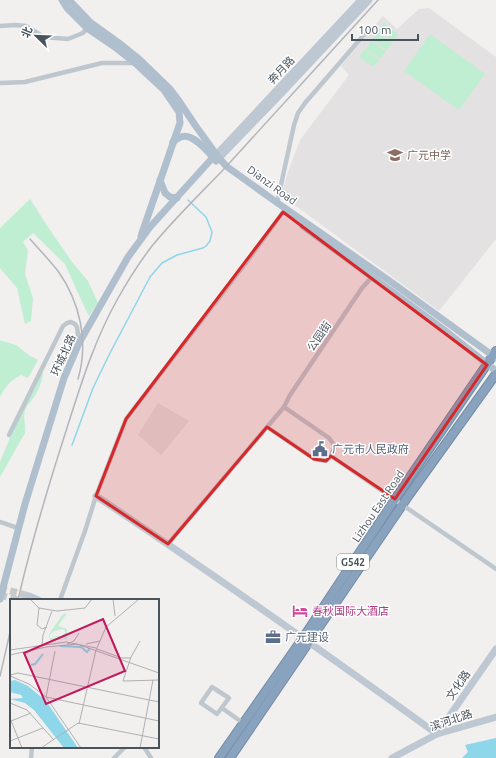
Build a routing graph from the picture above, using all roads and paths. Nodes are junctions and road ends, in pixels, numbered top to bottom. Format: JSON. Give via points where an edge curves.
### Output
{"nodes":[{"id":1,"x":62,"y":0,"type":"edge"},
{"id":2,"x":69,"y":0,"type":"edge"},
{"id":3,"x":361,"y":0,"type":"edge"},
{"id":4,"x":369,"y":0,"type":"edge"},
{"id":5,"x":0,"y":26,"type":"edge"},
{"id":6,"x":87,"y":28,"type":"junction"},
{"id":7,"x":369,"y":29,"type":"dead end"},
{"id":8,"x":135,"y":64,"type":"junction"},
{"id":9,"x":0,"y":83,"type":"edge"},
{"id":10,"x":173,"y":142,"type":"junction"},
{"id":11,"x":201,"y":144,"type":"junction"},
{"id":12,"x":216,"y":157,"type":"junction"},
{"id":13,"x":207,"y":165,"type":"junction"},
{"id":14,"x":160,"y":180,"type":"junction"},
{"id":15,"x":177,"y":198,"type":"junction"},
{"id":16,"x":276,"y":203,"type":"junction"},
{"id":17,"x":283,"y":212,"type":"junction"},
{"id":18,"x":138,"y":244,"type":"junction"},
{"id":19,"x":372,"y":277,"type":"junction"},
{"id":20,"x":79,"y":343,"type":"junction"},
{"id":21,"x":495,"y":355,"type":"edge"},
{"id":22,"x":487,"y":365,"type":"junction"},
{"id":23,"x":496,"y":373,"type":"edge"},
{"id":24,"x":284,"y":407,"type":"junction"},
{"id":25,"x":267,"y":427,"type":"junction"},
{"id":26,"x":9,"y":434,"type":"dead end"},
{"id":27,"x":331,"y":456,"type":"junction"},
{"id":28,"x":96,"y":496,"type":"junction"},
{"id":29,"x":395,"y":499,"type":"junction"},
{"id":30,"x":403,"y":505,"type":"junction"},
{"id":31,"x":0,"y":522,"type":"edge"},
{"id":32,"x":18,"y":528,"type":"junction"},
{"id":33,"x":168,"y":544,"type":"junction"},
{"id":34,"x":496,"y":569,"type":"edge"},
{"id":35,"x":2,"y":582,"type":"edge"},
{"id":36,"x":29,"y":596,"type":"dead end"},
{"id":37,"x":0,"y":599,"type":"edge"},
{"id":38,"x":36,"y":599,"type":"edge"},
{"id":39,"x":60,"y":599,"type":"edge"},
{"id":40,"x":306,"y":640,"type":"junction"},
{"id":41,"x":496,"y":649,"type":"edge"},
{"id":42,"x":222,"y":708,"type":"junction"},
{"id":43,"x":496,"y":716,"type":"edge"},
{"id":44,"x":243,"y":723,"type":"junction"},
{"id":45,"x":438,"y":734,"type":"junction"},
{"id":46,"x":32,"y":748,"type":"edge"},
{"id":47,"x":124,"y":748,"type":"edge"},
{"id":48,"x":145,"y":748,"type":"edge"},
{"id":49,"x":31,"y":758,"type":"edge"},
{"id":50,"x":114,"y":758,"type":"edge"},
{"id":51,"x":150,"y":758,"type":"edge"},
{"id":52,"x":219,"y":758,"type":"edge"},
{"id":53,"x":230,"y":758,"type":"edge"},
{"id":54,"x":392,"y":758,"type":"edge"}],
"edges":[{"from":1,"to":6,"type":"main road"},
{"from":2,"to":12,"type":"main road","name":"Dianzi Road","via":[[90,22],[139,59],[169,88]]},
{"from":3,"to":12,"type":"street","name":"奔月路"},
{"from":4,"to":12,"type":"street","via":[[277,98]]},
{"from":5,"to":6,"type":"street","via":[[26,26],[44,37],[68,40],[83,33]]},
{"from":6,"to":8,"type":"main road"},
{"from":7,"to":16,"type":"street","via":[[298,113]]},
{"from":8,"to":9,"type":"street","via":[[102,63],[25,82]]},
{"from":8,"to":10,"type":"main road","via":[[164,90],[179,112],[180,122]]},
{"from":10,"to":11,"type":"main road","via":[[182,136],[188,136]]},
{"from":10,"to":14,"type":"main road"},
{"from":11,"to":12,"type":"main road"},
{"from":11,"to":13,"type":"main road"},
{"from":12,"to":13,"type":"main road","name":"环城北路"},
{"from":12,"to":16,"type":"main road","name":"Dianzi Road"},
{"from":12,"to":17,"type":"main road","name":"Dianzi Road","via":[[224,169]]},
{"from":13,"to":15,"type":"main road","name":"环城北路"},
{"from":14,"to":15,"type":"main road","via":[[165,193]]},
{"from":14,"to":18,"type":"main road"},
{"from":15,"to":18,"type":"main road","name":"环城北路"},
{"from":16,"to":21,"type":"main road","name":"Dianzi Road"},
{"from":17,"to":19,"type":"main road","name":"Dianzi Road"},
{"from":17,"to":28,"type":"street","via":[[126,419]]},
{"from":18,"to":20,"type":"main road","name":"环城北路"},
{"from":19,"to":22,"type":"main road","name":"Dianzi Road"},
{"from":19,"to":24,"type":"street","name":"公园街","via":[[362,288]]},
{"from":20,"to":26,"type":"street","via":[[75,324],[65,324]]},
{"from":20,"to":32,"type":"main road","name":"环城北路","via":[[64,378]]},
{"from":21,"to":22,"type":"highway","number":"G542"},
{"from":22,"to":23,"type":"main road","name":"Dianzi Road"},
{"from":22,"to":29,"type":"highway","name":"Lizhou East Road","number":"G542"},
{"from":23,"to":30,"type":"highway","name":"Lizhou East Road","number":"G542"},
{"from":24,"to":25,"type":"street","name":"公园街"},
{"from":24,"to":27,"type":"street","via":[[329,438],[335,446]]},
{"from":25,"to":27,"type":"street","via":[[314,459],[326,461]]},
{"from":25,"to":33,"type":"street"},
{"from":27,"to":29,"type":"street"},
{"from":28,"to":33,"type":"street"},
{"from":28,"to":39,"type":"street"},
{"from":29,"to":30,"type":"street"},
{"from":29,"to":40,"type":"highway","name":"Lizhou East Road","number":"G542"},
{"from":30,"to":34,"type":"street"},
{"from":30,"to":40,"type":"highway","name":"Lizhou East Road","number":"G542"},
{"from":31,"to":32,"type":"street"},
{"from":32,"to":35,"type":"main road","name":"环城北路"},
{"from":33,"to":40,"type":"street"},
{"from":35,"to":37,"type":"main road","name":"环城北路"},
{"from":36,"to":38,"type":"street"},
{"from":40,"to":44,"type":"highway","name":"Lizhou East Road","number":"G542"},
{"from":40,"to":45,"type":"street"},
{"from":40,"to":53,"type":"highway","name":"Lizhou East Road","number":"G542"},
{"from":41,"to":45,"type":"street","name":"文化路"},
{"from":42,"to":42,"type":"street","via":[[229,698],[212,687],[201,703],[217,714]]},
{"from":42,"to":44,"type":"street"},
{"from":43,"to":45,"type":"street","name":"滨河北路"},
{"from":44,"to":52,"type":"highway","name":"Lizhou East Road","number":"G542"},
{"from":45,"to":54,"type":"street","name":"滨河北路"},
{"from":46,"to":49,"type":"street"},
{"from":47,"to":50,"type":"street"},
{"from":48,"to":51,"type":"street"}]}
